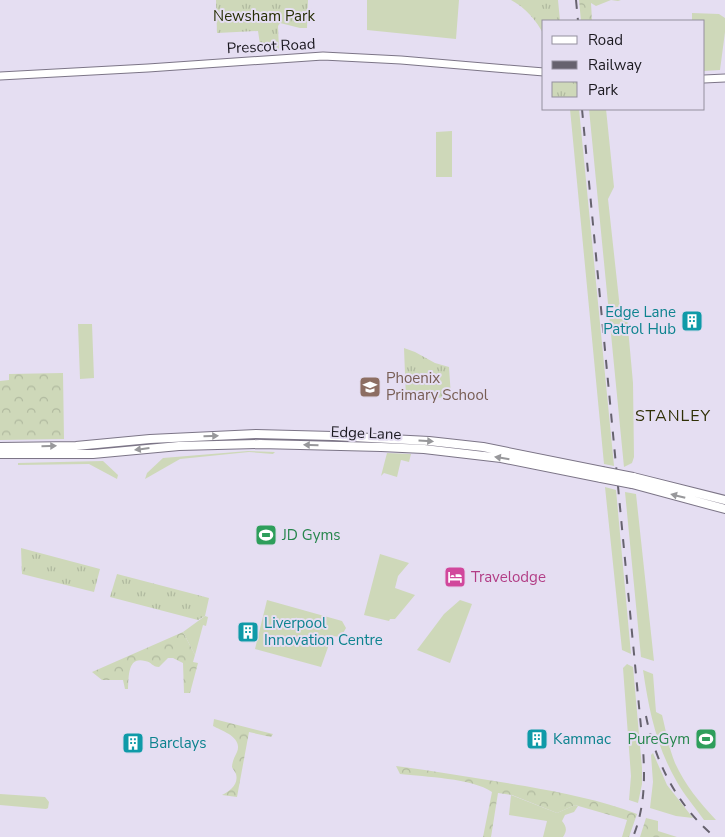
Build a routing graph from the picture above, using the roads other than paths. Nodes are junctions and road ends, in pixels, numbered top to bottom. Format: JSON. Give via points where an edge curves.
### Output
{"nodes":[{"id":1,"x":542,"y":72,"type":"edge"},
{"id":2,"x":0,"y":76,"type":"edge"},
{"id":3,"x":725,"y":78,"type":"edge"},
{"id":4,"x":705,"y":79,"type":"edge"},
{"id":5,"x":0,"y":447,"type":"edge"},
{"id":6,"x":0,"y":454,"type":"edge"},
{"id":7,"x":602,"y":474,"type":"junction"},
{"id":8,"x":632,"y":481,"type":"junction"},
{"id":9,"x":725,"y":500,"type":"edge"},
{"id":10,"x":725,"y":509,"type":"edge"}],
"edges":[{"from":1,"to":2,"type":"main road","name":"Prescot Road","via":[[323,56]]},
{"from":3,"to":4,"type":"main road"},
{"from":5,"to":7,"type":"highway","name":"Edge Lane","one_way":true,"via":[[76,446],[256,434],[333,436],[483,446]]},
{"from":7,"to":6,"type":"highway","name":"Edge Lane","one_way":true,"via":[[501,458],[381,447],[260,444],[179,446],[93,454]]},
{"from":7,"to":8,"type":"highway","name":"Edge Lane","bridge":true},
{"from":8,"to":9,"type":"highway","name":"Edge Lane"},
{"from":10,"to":8,"type":"highway","name":"Edge Lane","one_way":true}]}
